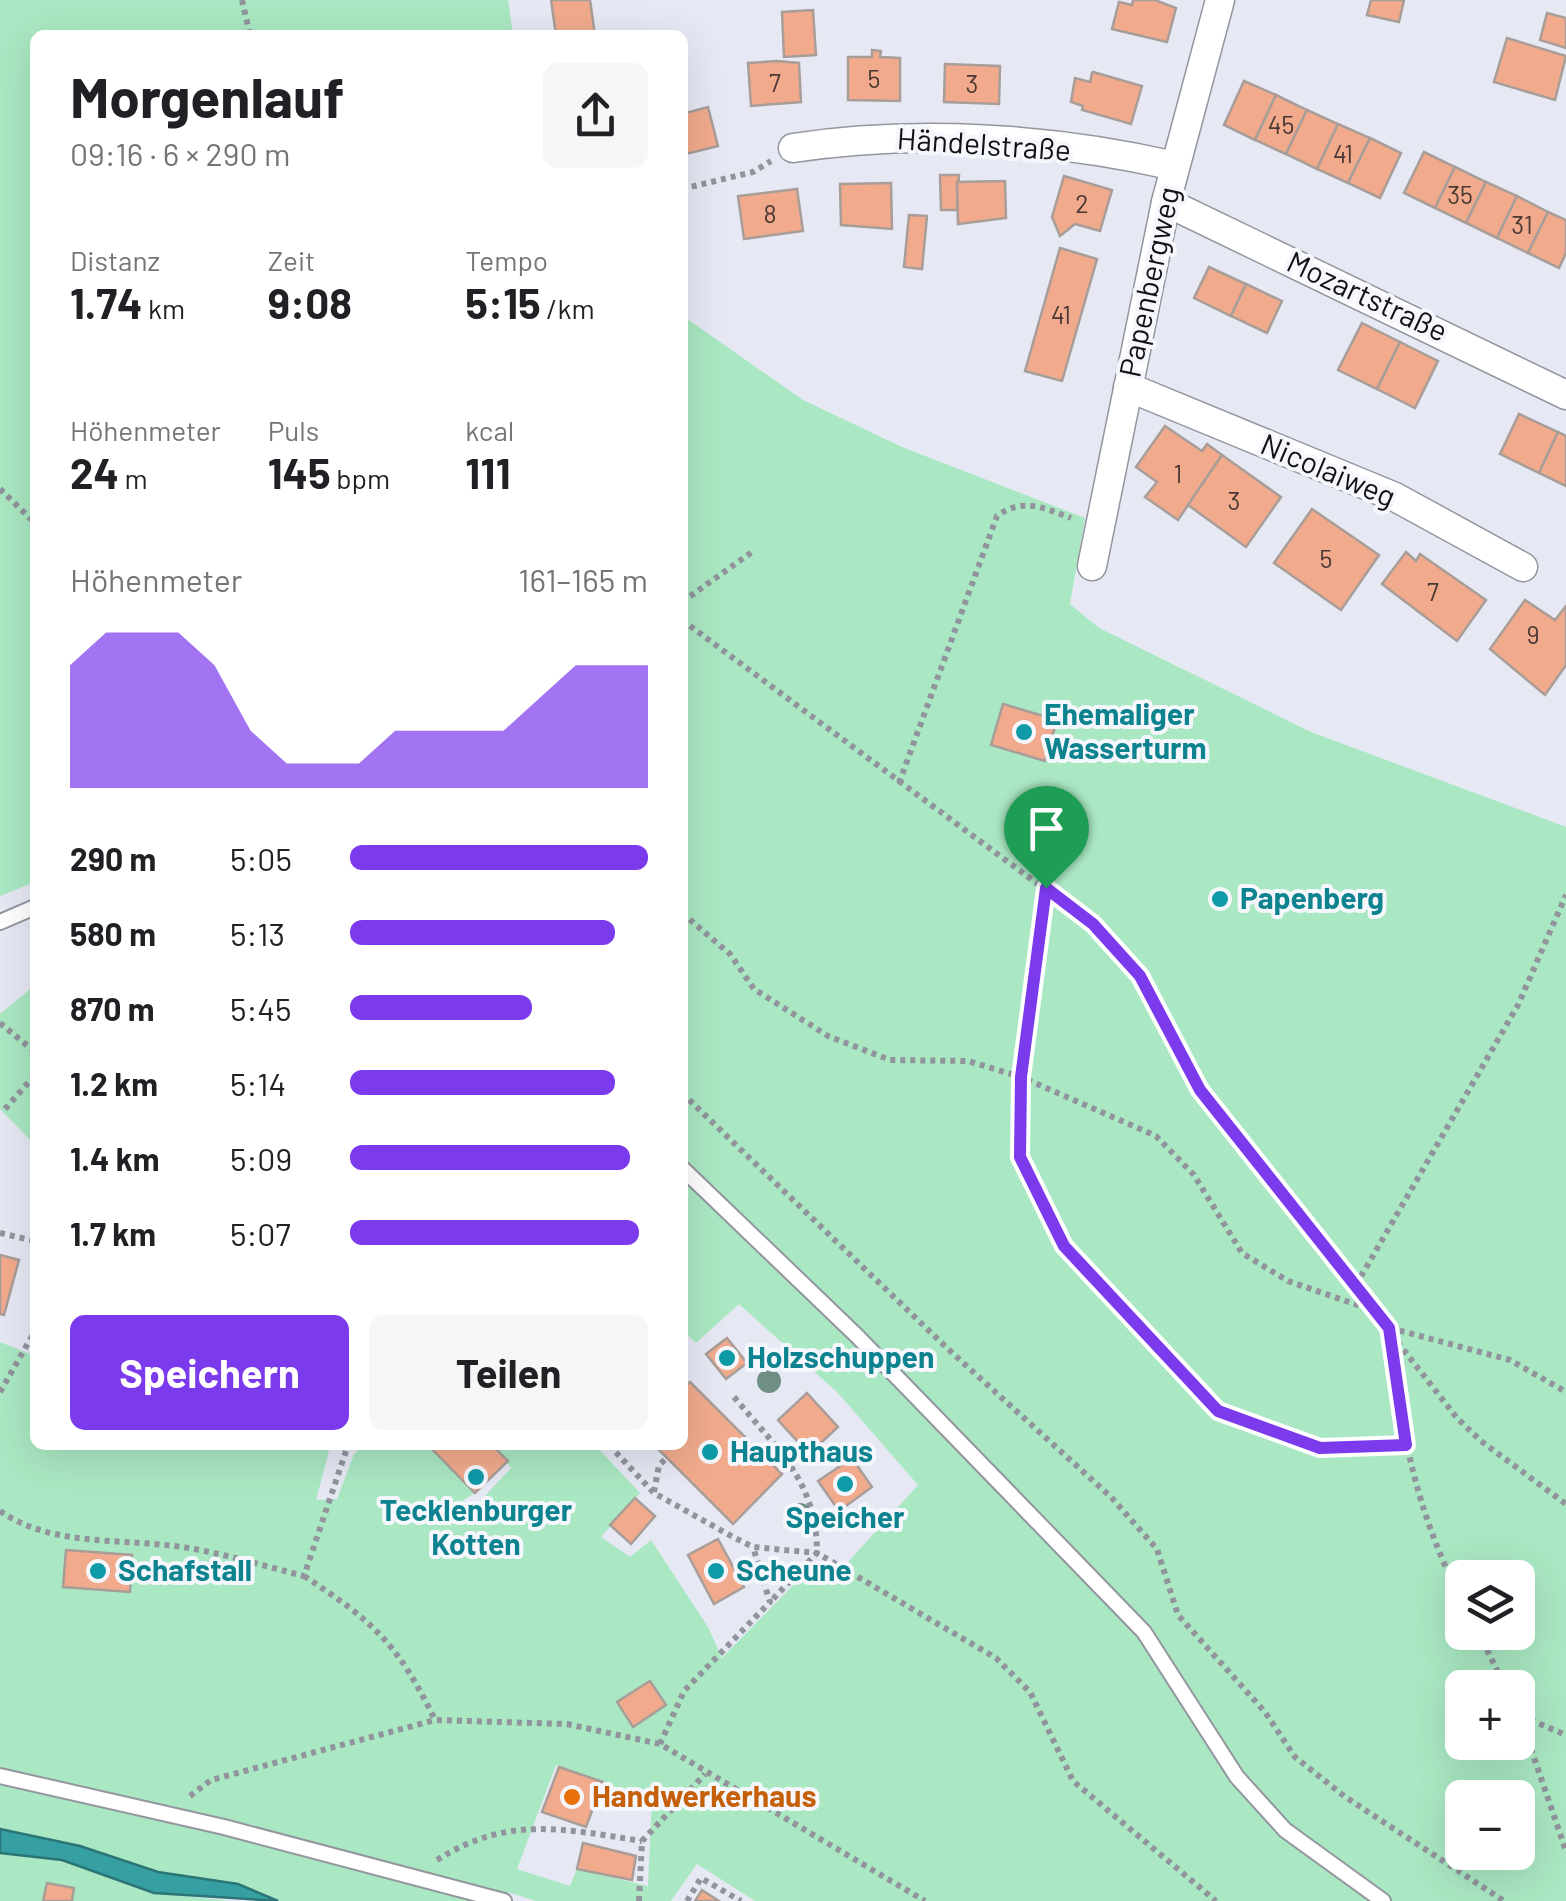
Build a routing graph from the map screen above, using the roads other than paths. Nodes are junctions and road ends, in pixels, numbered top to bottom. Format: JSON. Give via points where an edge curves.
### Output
{"nodes":[{"id":1,"x":1220,"y":0,"type":"edge"},
{"id":2,"x":793,"y":148,"type":"dead end"},
{"id":3,"x":1174,"y":166,"type":"junction"},
{"id":4,"x":1166,"y":202,"type":"junction"},
{"id":5,"x":1128,"y":387,"type":"junction"},
{"id":6,"x":1566,"y":395,"type":"edge"},
{"id":7,"x":1092,"y":566,"type":"dead end"},
{"id":8,"x":1523,"y":567,"type":"dead end"},
{"id":9,"x":30,"y":909,"type":"edge"},
{"id":10,"x":0,"y":922,"type":"edge"},
{"id":11,"x":688,"y":1174,"type":"edge"},
{"id":12,"x":0,"y":1776,"type":"edge"},
{"id":13,"x":504,"y":1901,"type":"edge"},
{"id":14,"x":1383,"y":1901,"type":"edge"}],
"edges":[{"from":1,"to":3,"type":"street","name":"Papenbergweg"},
{"from":2,"to":3,"type":"street","name":"Händelstraße","via":[[899,137],[1038,146]]},
{"from":3,"to":4,"type":"street","name":"Papenbergweg"},
{"from":4,"to":5,"type":"street","name":"Papenbergweg"},
{"from":4,"to":6,"type":"street","name":"Mozartstraße"},
{"from":5,"to":7,"type":"street","name":"Papenbergweg"},
{"from":5,"to":8,"type":"street","name":"Nicolaiweg","via":[[1396,497]]},
{"from":9,"to":10,"type":"lane"},
{"from":11,"to":14,"type":"lane","via":[[857,1336],[1144,1632],[1238,1778],[1285,1830]]},
{"from":12,"to":13,"type":"lane"}]}
